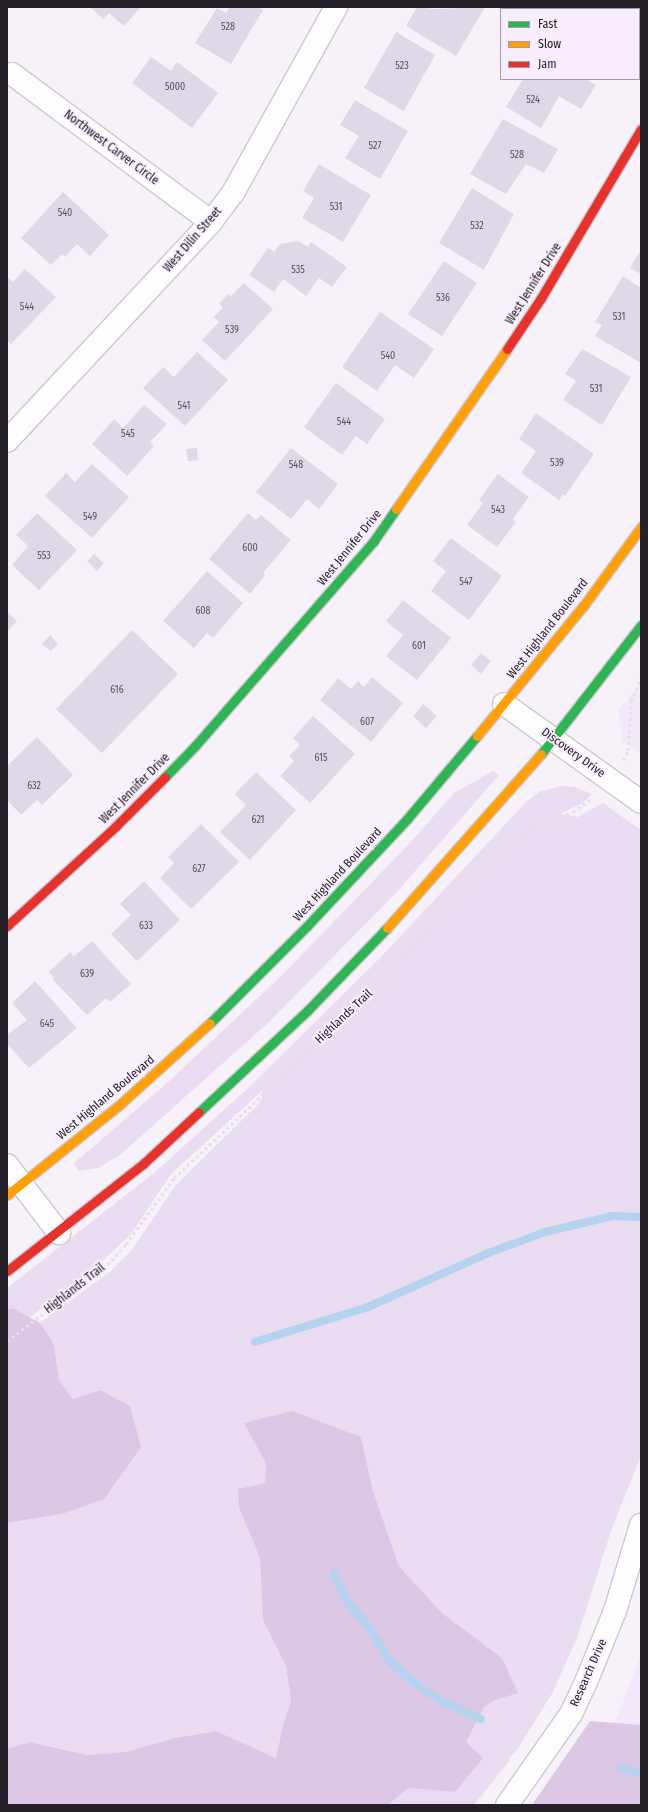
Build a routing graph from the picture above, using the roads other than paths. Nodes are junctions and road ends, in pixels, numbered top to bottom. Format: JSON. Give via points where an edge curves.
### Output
{"nodes":[{"id":1,"x":336,"y":7,"type":"edge"},
{"id":2,"x":12,"y":74,"type":"dead end"},
{"id":3,"x":641,"y":129,"type":"edge"},
{"id":4,"x":211,"y":222,"type":"junction"},
{"id":5,"x":7,"y":441,"type":"edge"},
{"id":6,"x":641,"y":527,"type":"edge"},
{"id":7,"x":641,"y":625,"type":"edge"},
{"id":8,"x":504,"y":704,"type":"junction"},
{"id":9,"x":554,"y":740,"type":"junction"},
{"id":10,"x":641,"y":802,"type":"edge"},
{"id":11,"x":7,"y":926,"type":"edge"},
{"id":12,"x":7,"y":1165,"type":"edge"},
{"id":13,"x":14,"y":1190,"type":"edge"},
{"id":14,"x":59,"y":1233,"type":"junction"},
{"id":15,"x":7,"y":1271,"type":"edge"},
{"id":16,"x":641,"y":1525,"type":"edge"},
{"id":17,"x":507,"y":1805,"type":"edge"}],
"edges":[{"from":1,"to":4,"type":"street","name":"West Dilin Street","via":[[233,193]]},
{"from":2,"to":4,"type":"street","name":"Northwest Carver Circle"},
{"from":3,"to":11,"type":"main road","name":"West Jennifer Drive","via":[[541,298],[373,542],[195,746],[116,826]]},
{"from":4,"to":5,"type":"street","name":"West Dilin Street"},
{"from":6,"to":8,"type":"main road","name":"West Highland Boulevard","via":[[584,605]]},
{"from":7,"to":9,"type":"main road"},
{"from":8,"to":9,"type":"street","name":"Discovery Drive"},
{"from":8,"to":13,"type":"main road","name":"West Highland Boulevard","via":[[407,818],[307,926],[220,1014],[117,1106]]},
{"from":9,"to":10,"type":"street","name":"Discovery Drive"},
{"from":9,"to":14,"type":"main road","via":[[393,922],[308,1010],[143,1164]]},
{"from":12,"to":13,"type":"street"},
{"from":13,"to":14,"type":"street"},
{"from":14,"to":15,"type":"main road"},
{"from":16,"to":17,"type":"street","name":"Research Drive","via":[[615,1611],[586,1682],[563,1726]]}]}
